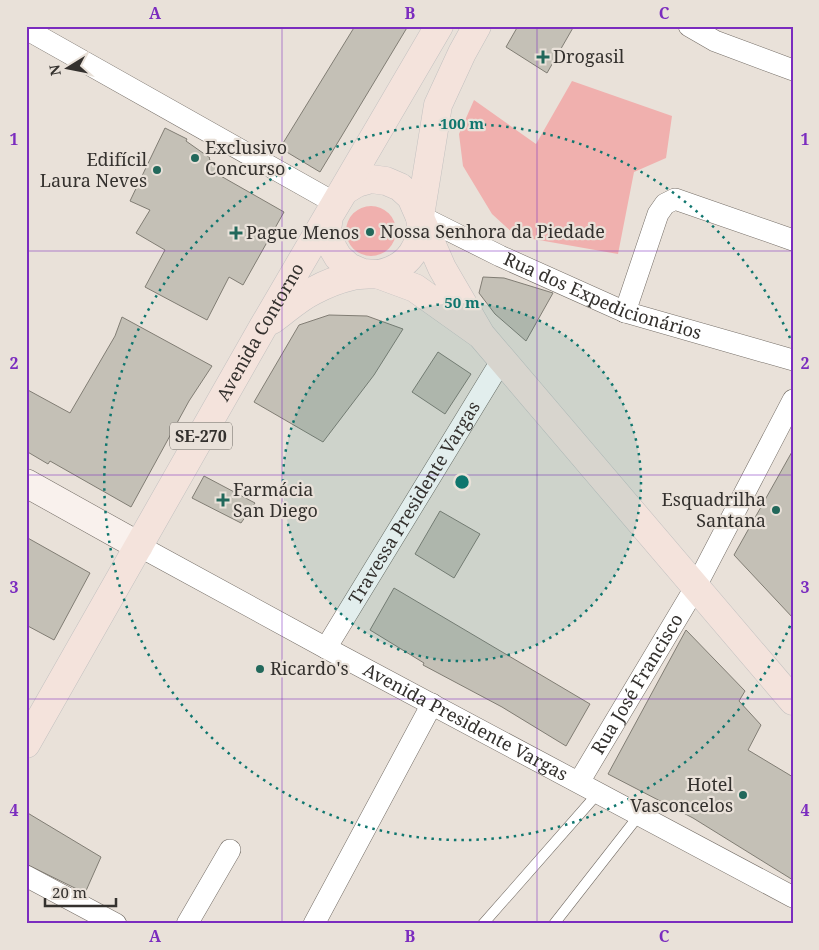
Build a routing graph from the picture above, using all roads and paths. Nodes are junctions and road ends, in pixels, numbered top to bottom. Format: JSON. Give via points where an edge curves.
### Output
{"nodes":[{"id":1,"x":439,"y":26,"type":"edge"},
{"id":2,"x":477,"y":26,"type":"edge"},
{"id":3,"x":689,"y":26,"type":"edge"},
{"id":4,"x":26,"y":29,"type":"edge"},
{"id":5,"x":793,"y":70,"type":"edge"},
{"id":6,"x":335,"y":203,"type":"junction"},
{"id":7,"x":420,"y":216,"type":"junction"},
{"id":8,"x":793,"y":240,"type":"edge"},
{"id":9,"x":377,"y":274,"type":"junction"},
{"id":10,"x":626,"y":312,"type":"junction"},
{"id":11,"x":263,"y":327,"type":"junction"},
{"id":12,"x":481,"y":335,"type":"junction"},
{"id":13,"x":503,"y":358,"type":"junction"},
{"id":14,"x":793,"y":360,"type":"edge"},
{"id":15,"x":793,"y":400,"type":"edge"},
{"id":16,"x":26,"y":483,"type":"edge"},
{"id":17,"x":139,"y":546,"type":"junction"},
{"id":18,"x":696,"y":588,"type":"junction"},
{"id":19,"x":326,"y":648,"type":"junction"},
{"id":20,"x":793,"y":701,"type":"edge"},
{"id":21,"x":432,"y":704,"type":"junction"},
{"id":22,"x":26,"y":744,"type":"edge"},
{"id":23,"x":579,"y":782,"type":"junction"},
{"id":24,"x":598,"y":792,"type":"junction"},
{"id":25,"x":640,"y":814,"type":"junction"},
{"id":26,"x":230,"y":850,"type":"dead end"},
{"id":27,"x":26,"y":876,"type":"edge"},
{"id":28,"x":793,"y":897,"type":"edge"},
{"id":29,"x":116,"y":924,"type":"edge"},
{"id":30,"x":187,"y":924,"type":"edge"},
{"id":31,"x":314,"y":924,"type":"edge"},
{"id":32,"x":483,"y":924,"type":"edge"},
{"id":33,"x":554,"y":924,"type":"edge"}],
"edges":[{"from":1,"to":6,"type":"main road","name":"Avenida Contorno","number":"SE-270"},
{"from":2,"to":7,"type":"main road","via":[[438,106]]},
{"from":3,"to":5,"type":"street","via":[[716,41]]},
{"from":4,"to":6,"type":"street"},
{"from":6,"to":7,"type":"main road","via":[[344,191],[357,183],[371,179],[386,181],[411,197]]},
{"from":6,"to":9,"type":"main road","via":[[327,230],[335,251],[349,267]]},
{"from":6,"to":11,"type":"main road","name":"Avenida Contorno","number":"SE-270"},
{"from":7,"to":9,"type":"main road","via":[[422,227],[418,245],[409,260],[395,270]]},
{"from":7,"to":10,"type":"street","name":"Rua dos Expedicionários"},
{"from":7,"to":12,"type":"main road","via":[[442,268]]},
{"from":8,"to":10,"type":"street","via":[[675,199],[665,204],[658,214]]},
{"from":9,"to":11,"type":"main road","via":[[353,276],[312,291]]},
{"from":9,"to":12,"type":"main road","via":[[415,288]]},
{"from":10,"to":14,"type":"street","name":"Rua dos Expedicionários"},
{"from":11,"to":17,"type":"main road","name":"Avenida Contorno","number":"SE-270"},
{"from":12,"to":13,"type":"main road"},
{"from":13,"to":18,"type":"main road"},
{"from":13,"to":19,"type":"street","name":"Travessa Presidente Vargas"},
{"from":15,"to":18,"type":"street","name":"Rua José Francisco"},
{"from":16,"to":17,"type":"main road"},
{"from":17,"to":19,"type":"street","name":"Avenida Presidente Vargas"},
{"from":17,"to":22,"type":"main road","name":"Avenida Contorno","number":"SE-270"},
{"from":18,"to":20,"type":"main road"},
{"from":18,"to":23,"type":"street","name":"Rua José Francisco"},
{"from":19,"to":21,"type":"street","name":"Avenida Presidente Vargas"},
{"from":21,"to":23,"type":"street","name":"Avenida Presidente Vargas"},
{"from":21,"to":31,"type":"street"},
{"from":23,"to":24,"type":"street","name":"Avenida Presidente Vargas"},
{"from":24,"to":25,"type":"street","name":"Avenida Presidente Vargas"},
{"from":24,"to":32,"type":"lane"},
{"from":25,"to":28,"type":"street","name":"Avenida Presidente Vargas"},
{"from":25,"to":33,"type":"lane"},
{"from":26,"to":30,"type":"street"},
{"from":27,"to":29,"type":"street"}]}
